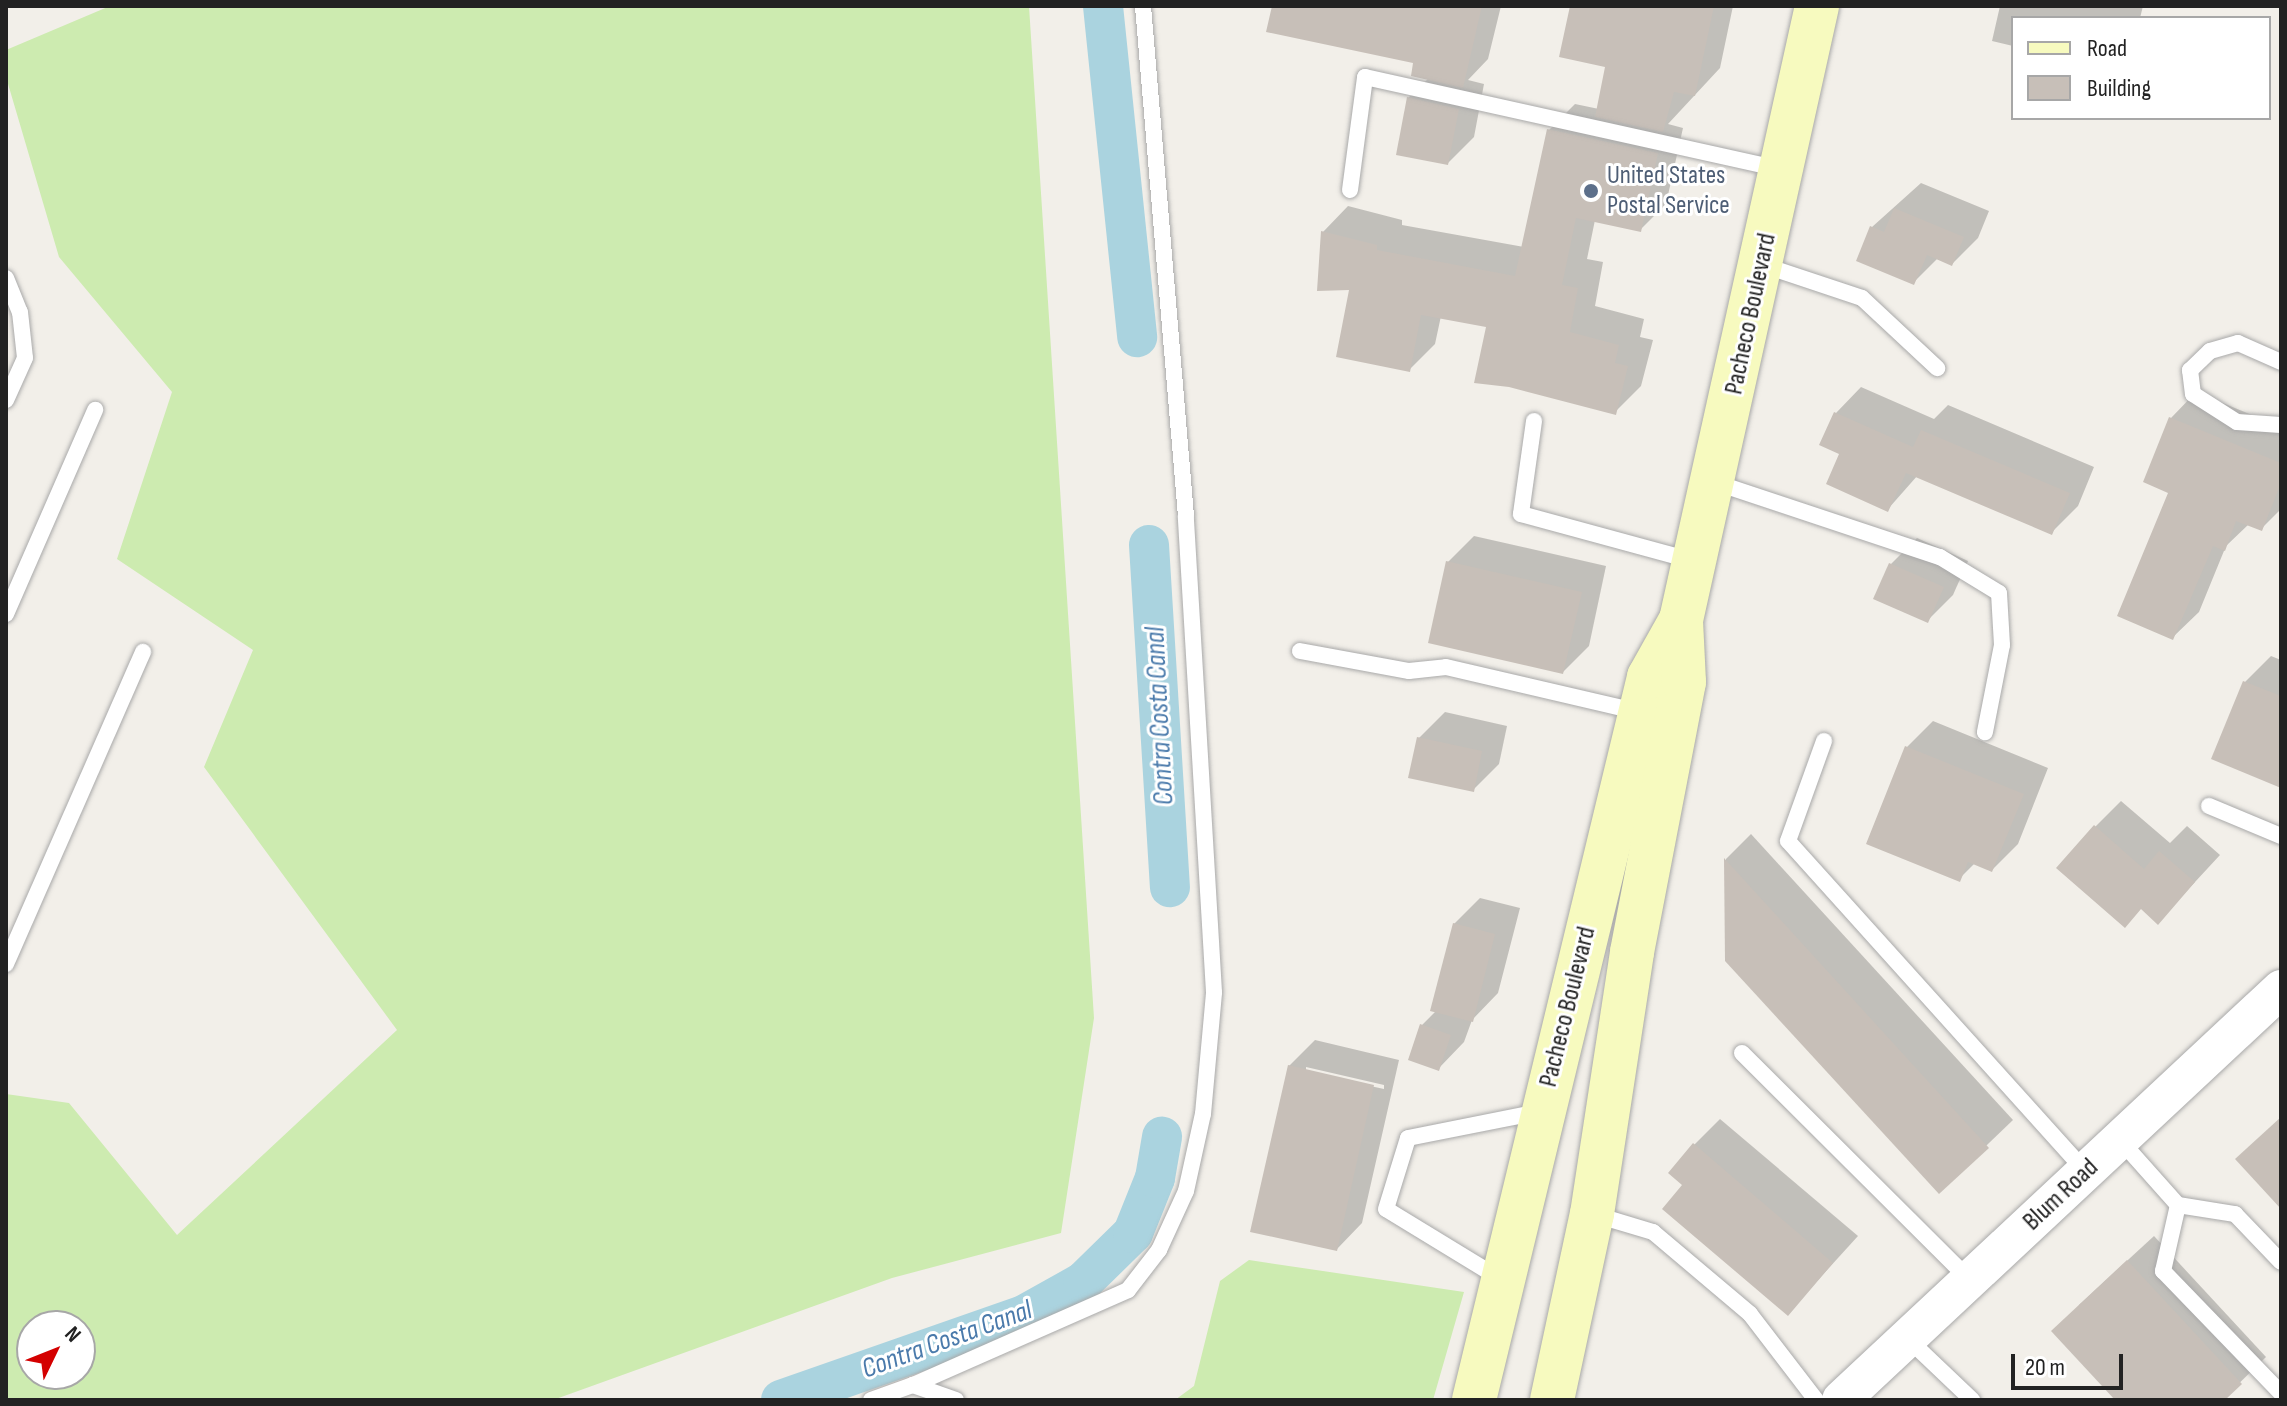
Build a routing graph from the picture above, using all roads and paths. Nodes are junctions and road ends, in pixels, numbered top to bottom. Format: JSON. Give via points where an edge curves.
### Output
{"nodes":[{"id":1,"x":1143,"y":6,"type":"edge"},
{"id":2,"x":1817,"y":6,"type":"edge"},
{"id":3,"x":1782,"y":169,"type":"junction"},
{"id":4,"x":1350,"y":190,"type":"dead end"},
{"id":5,"x":1761,"y":264,"type":"junction"},
{"id":6,"x":6,"y":278,"type":"edge"},
{"id":7,"x":2281,"y":362,"type":"edge"},
{"id":8,"x":1937,"y":368,"type":"dead end"},
{"id":9,"x":6,"y":400,"type":"edge"},
{"id":10,"x":95,"y":410,"type":"dead end"},
{"id":11,"x":1534,"y":421,"type":"dead end"},
{"id":12,"x":2281,"y":425,"type":"edge"},
{"id":13,"x":1714,"y":482,"type":"junction"},
{"id":14,"x":1695,"y":562,"type":"junction"},
{"id":15,"x":6,"y":614,"type":"edge"},
{"id":16,"x":1681,"y":620,"type":"junction"},
{"id":17,"x":1300,"y":651,"type":"dead end"},
{"id":18,"x":143,"y":652,"type":"dead end"},
{"id":19,"x":1640,"y":713,"type":"junction"},
{"id":20,"x":1985,"y":732,"type":"dead end"},
{"id":21,"x":1824,"y":741,"type":"dead end"},
{"id":22,"x":2209,"y":806,"type":"dead end"},
{"id":23,"x":2281,"y":836,"type":"edge"},
{"id":24,"x":6,"y":964,"type":"edge"},
{"id":25,"x":2281,"y":989,"type":"edge"},
{"id":26,"x":1742,"y":1053,"type":"dead end"},
{"id":27,"x":1542,"y":1112,"type":"junction"},
{"id":28,"x":2120,"y":1140,"type":"junction"},
{"id":29,"x":2086,"y":1172,"type":"junction"},
{"id":30,"x":2178,"y":1205,"type":"junction"},
{"id":31,"x":1592,"y":1214,"type":"junction"},
{"id":32,"x":2281,"y":1262,"type":"edge"},
{"id":33,"x":1970,"y":1280,"type":"junction"},
{"id":34,"x":1504,"y":1281,"type":"junction"},
{"id":35,"x":1907,"y":1338,"type":"junction"},
{"id":36,"x":913,"y":1385,"type":"junction"},
{"id":37,"x":2281,"y":1394,"type":"edge"},
{"id":38,"x":871,"y":1400,"type":"edge"},
{"id":39,"x":956,"y":1400,"type":"edge"},
{"id":40,"x":1474,"y":1400,"type":"edge"},
{"id":41,"x":1552,"y":1400,"type":"edge"},
{"id":42,"x":1835,"y":1400,"type":"edge"},
{"id":43,"x":1972,"y":1400,"type":"edge"},
{"id":44,"x":2276,"y":1400,"type":"edge"}],
"edges":[{"from":1,"to":36,"type":"lane","via":[[1186,516],[1214,992],[1203,1114],[1186,1191],[1159,1250],[1128,1290]]},
{"from":2,"to":3,"type":"main road","name":"Pacheco Boulevard"},
{"from":3,"to":4,"type":"lane","via":[[1365,77]]},
{"from":3,"to":5,"type":"main road","name":"Pacheco Boulevard"},
{"from":5,"to":8,"type":"lane","via":[[1862,298]]},
{"from":5,"to":13,"type":"main road","name":"Pacheco Boulevard"},
{"from":6,"to":9,"type":"lane","via":[[20,312],[25,358]]},
{"from":7,"to":12,"type":"lane","via":[[2238,343],[2210,351],[2190,370],[2193,394],[2237,422]]},
{"from":10,"to":15,"type":"lane"},
{"from":11,"to":14,"type":"lane","via":[[1521,514]]},
{"from":13,"to":14,"type":"main road","name":"Pacheco Boulevard"},
{"from":13,"to":20,"type":"lane","via":[[1940,557],[1999,593],[2002,645]]},
{"from":14,"to":16,"type":"main road","name":"Pacheco Boulevard"},
{"from":16,"to":19,"type":"main road","name":"Pacheco Boulevard","via":[[1649,677]]},
{"from":16,"to":31,"type":"main road","name":"Pacheco Boulevard","via":[[1684,682],[1632,952]]},
{"from":17,"to":19,"type":"lane","via":[[1409,671],[1446,667]]},
{"from":18,"to":24,"type":"lane"},
{"from":19,"to":27,"type":"main road","name":"Pacheco Boulevard"},
{"from":21,"to":29,"type":"lane","via":[[1788,841]]},
{"from":22,"to":23,"type":"lane"},
{"from":25,"to":28,"type":"street","name":"Blum Road"},
{"from":26,"to":33,"type":"lane"},
{"from":27,"to":34,"type":"main road","name":"Pacheco Boulevard"},
{"from":27,"to":34,"type":"lane","via":[[1408,1138],[1386,1209]]},
{"from":28,"to":29,"type":"street","name":"Blum Road"},
{"from":28,"to":30,"type":"lane"},
{"from":29,"to":33,"type":"street","name":"Blum Road"},
{"from":30,"to":32,"type":"lane","via":[[2235,1214]]},
{"from":30,"to":37,"type":"lane","via":[[2163,1271]]},
{"from":31,"to":41,"type":"main road","name":"Pacheco Boulevard"},
{"from":31,"to":42,"type":"lane","via":[[1653,1232],[1750,1314]]},
{"from":33,"to":35,"type":"street","name":"Blum Road"},
{"from":34,"to":40,"type":"main road","name":"Pacheco Boulevard"},
{"from":35,"to":42,"type":"street","name":"Blum Road"},
{"from":35,"to":43,"type":"lane"},
{"from":36,"to":38,"type":"lane"},
{"from":36,"to":39,"type":"lane"},
{"from":37,"to":44,"type":"lane"}]}
